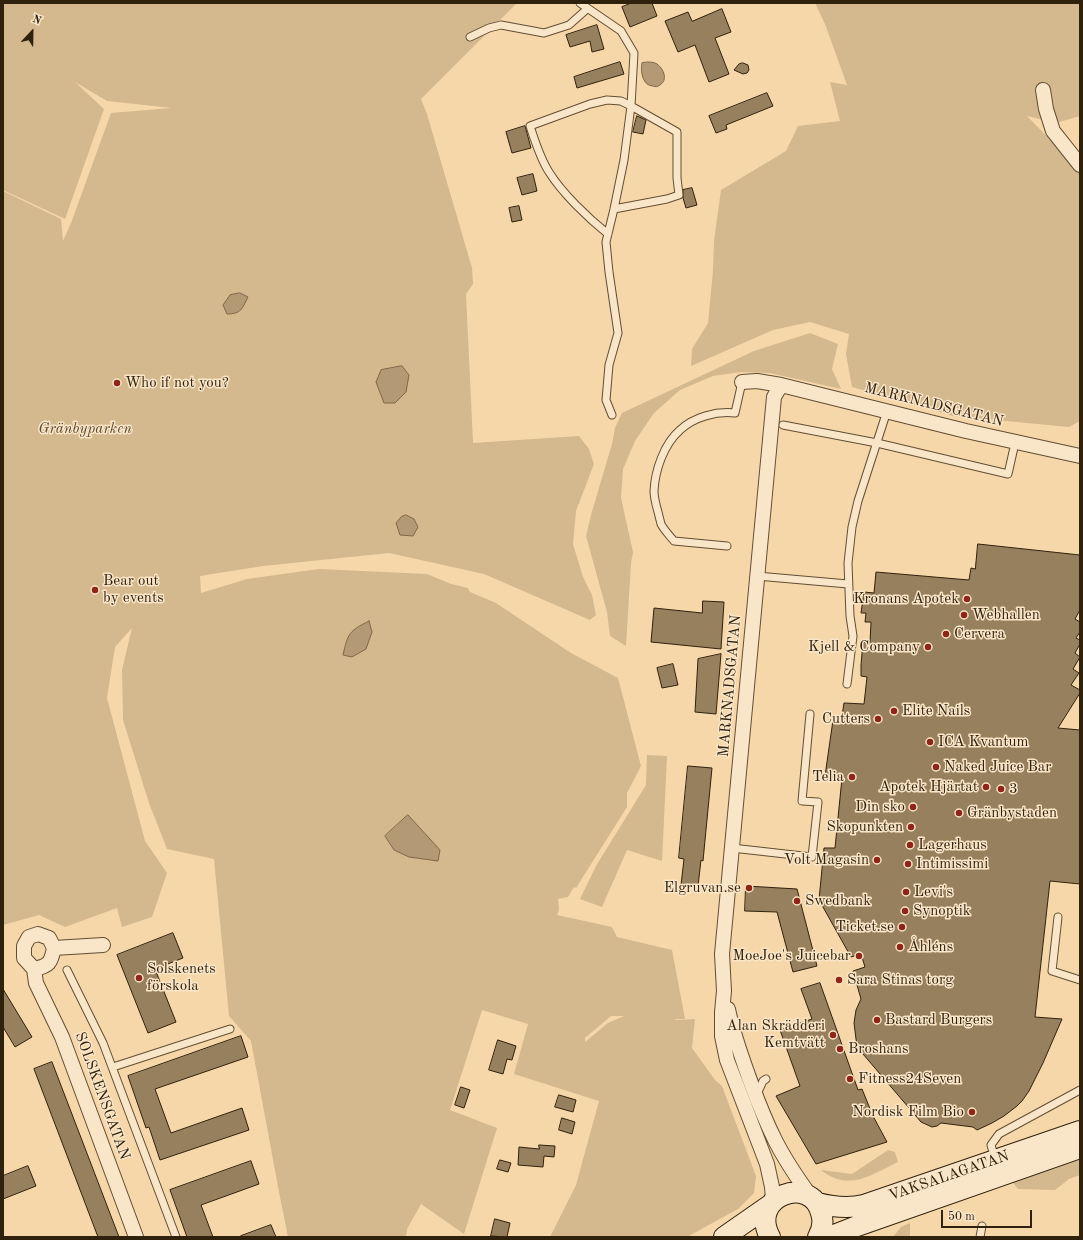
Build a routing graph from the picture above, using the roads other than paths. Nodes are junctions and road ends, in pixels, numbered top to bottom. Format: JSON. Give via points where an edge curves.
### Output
{"nodes":[{"id":1,"x":580,"y":3,"type":"edge"},
{"id":2,"x":587,"y":8,"type":"junction"},
{"id":3,"x":470,"y":37,"type":"dead end"},
{"id":4,"x":1043,"y":90,"type":"dead end"},
{"id":5,"x":632,"y":106,"type":"junction"},
{"id":6,"x":1080,"y":165,"type":"edge"},
{"id":7,"x":614,"y":209,"type":"junction"},
{"id":8,"x":608,"y":234,"type":"junction"},
{"id":9,"x":742,"y":382,"type":"joint"},
{"id":10,"x":781,"y":385,"type":"junction"},
{"id":11,"x":887,"y":411,"type":"junction"},
{"id":12,"x":612,"y":415,"type":"dead end"},
{"id":13,"x":783,"y":425,"type":"dead end"},
{"id":14,"x":1015,"y":442,"type":"junction"},
{"id":15,"x":877,"y":443,"type":"junction"},
{"id":16,"x":1080,"y":456,"type":"edge"},
{"id":17,"x":727,"y":546,"type":"dead end"},
{"id":18,"x":757,"y":576,"type":"junction"},
{"id":19,"x":848,"y":584,"type":"junction"},
{"id":20,"x":847,"y":684,"type":"dead end"},
{"id":21,"x":810,"y":714,"type":"dead end"},
{"id":22,"x":732,"y":848,"type":"junction"},
{"id":23,"x":1058,"y":917,"type":"dead end"},
{"id":24,"x":103,"y":945,"type":"dead end"},
{"id":25,"x":54,"y":948,"type":"junction"},
{"id":26,"x":34,"y":969,"type":"junction"},
{"id":27,"x":67,"y":970,"type":"dead end"},
{"id":28,"x":1080,"y":980,"type":"edge"},
{"id":29,"x":724,"y":991,"type":"junction"},
{"id":30,"x":230,"y":1029,"type":"dead end"},
{"id":31,"x":113,"y":1067,"type":"junction"},
{"id":32,"x":766,"y":1079,"type":"dead end"},
{"id":33,"x":1080,"y":1090,"type":"edge"},
{"id":34,"x":756,"y":1096,"type":"junction"},
{"id":35,"x":1080,"y":1131,"type":"edge"},
{"id":36,"x":1080,"y":1148,"type":"edge"},
{"id":37,"x":997,"y":1169,"type":"junction"},
{"id":38,"x":814,"y":1200,"type":"junction"},
{"id":39,"x":771,"y":1203,"type":"junction"},
{"id":40,"x":982,"y":1226,"type":"dead end"},
{"id":41,"x":136,"y":1237,"type":"edge"},
{"id":42,"x":176,"y":1237,"type":"edge"},
{"id":43,"x":724,"y":1237,"type":"edge"},
{"id":44,"x":770,"y":1237,"type":"edge"},
{"id":45,"x":818,"y":1237,"type":"edge"},
{"id":46,"x":829,"y":1237,"type":"edge"},
{"id":47,"x":980,"y":1237,"type":"edge"}],
"edges":[{"from":1,"to":2,"type":"lane"},
{"from":2,"to":3,"type":"lane","via":[[568,25],[544,33],[501,25]]},
{"from":2,"to":5,"type":"lane","via":[[621,31],[634,53]]},
{"from":4,"to":6,"type":"street","via":[[1053,131]]},
{"from":5,"to":7,"type":"lane"},
{"from":5,"to":7,"type":"lane","via":[[677,132],[679,195]]},
{"from":5,"to":8,"type":"lane","via":[[621,101],[608,100],[530,126],[548,171],[563,191]]},
{"from":7,"to":8,"type":"lane"},
{"from":8,"to":12,"type":"lane","via":[[606,242],[609,272],[618,333],[609,365],[606,400]]},
{"from":9,"to":10,"type":"street","name":"MARKNADSGATAN"},
{"from":9,"to":17,"type":"lane","via":[[735,413],[717,412],[705,416],[680,430],[670,441],[662,456],[655,484],[655,499],[662,524],[674,541]]},
{"from":10,"to":11,"type":"street","name":"MARKNADSGATAN"},
{"from":10,"to":18,"type":"street","name":"MARKNADSGATAN","via":[[774,397]]},
{"from":11,"to":14,"type":"street","name":"MARKNADSGATAN"},
{"from":11,"to":15,"type":"lane"},
{"from":13,"to":15,"type":"lane"},
{"from":14,"to":15,"type":"lane","via":[[1008,474]]},
{"from":14,"to":16,"type":"street","name":"MARKNADSGATAN"},
{"from":15,"to":19,"type":"lane","via":[[852,527]]},
{"from":18,"to":19,"type":"lane"},
{"from":18,"to":22,"type":"street","name":"MARKNADSGATAN"},
{"from":19,"to":20,"type":"lane","via":[[853,636]]},
{"from":21,"to":22,"type":"lane","via":[[802,801],[818,802],[812,857]]},
{"from":22,"to":29,"type":"street","name":"MARKNADSGATAN","via":[[722,954]]},
{"from":23,"to":28,"type":"lane","via":[[1052,971]]},
{"from":24,"to":25,"type":"street"},
{"from":25,"to":26,"type":"street","via":[[52,959],[44,967]]},
{"from":25,"to":26,"type":"street","name":"SOLSKENSGATAN","via":[[49,938],[38,934],[29,937],[24,946],[24,958]]},
{"from":26,"to":41,"type":"street","name":"SOLSKENSGATAN","via":[[36,983],[62,1037]]},
{"from":27,"to":31,"type":"lane","via":[[104,1043]]},
{"from":29,"to":34,"type":"street","name":"MARKNADSGATAN","via":[[732,1026]]},
{"from":29,"to":39,"type":"street","name":"MARKNADSGATAN","via":[[722,1036],[727,1060],[765,1157],[772,1187]]},
{"from":30,"to":31,"type":"lane"},
{"from":31,"to":42,"type":"lane"},
{"from":32,"to":34,"type":"lane"},
{"from":33,"to":37,"type":"lane","via":[[1000,1134],[991,1145]]},
{"from":34,"to":38,"type":"street","name":"MARKNADSGATAN","via":[[791,1169]]},
{"from":35,"to":37,"type":"main road","name":"VAKSALAGATAN"},
{"from":36,"to":37,"type":"main road","name":"VAKSALAGATAN"},
{"from":37,"to":38,"type":"main road","name":"VAKSALAGATAN","via":[[859,1206],[846,1208]]},
{"from":37,"to":46,"type":"main road","name":"VAKSALAGATAN"},
{"from":38,"to":39,"type":"main road","name":"VAKSALAGATAN","via":[[795,1192],[780,1196]]},
{"from":38,"to":45,"type":"main road","via":[[822,1217]]},
{"from":39,"to":43,"type":"main road"},
{"from":39,"to":44,"type":"main road","via":[[765,1222]]},
{"from":40,"to":47,"type":"lane"}]}
